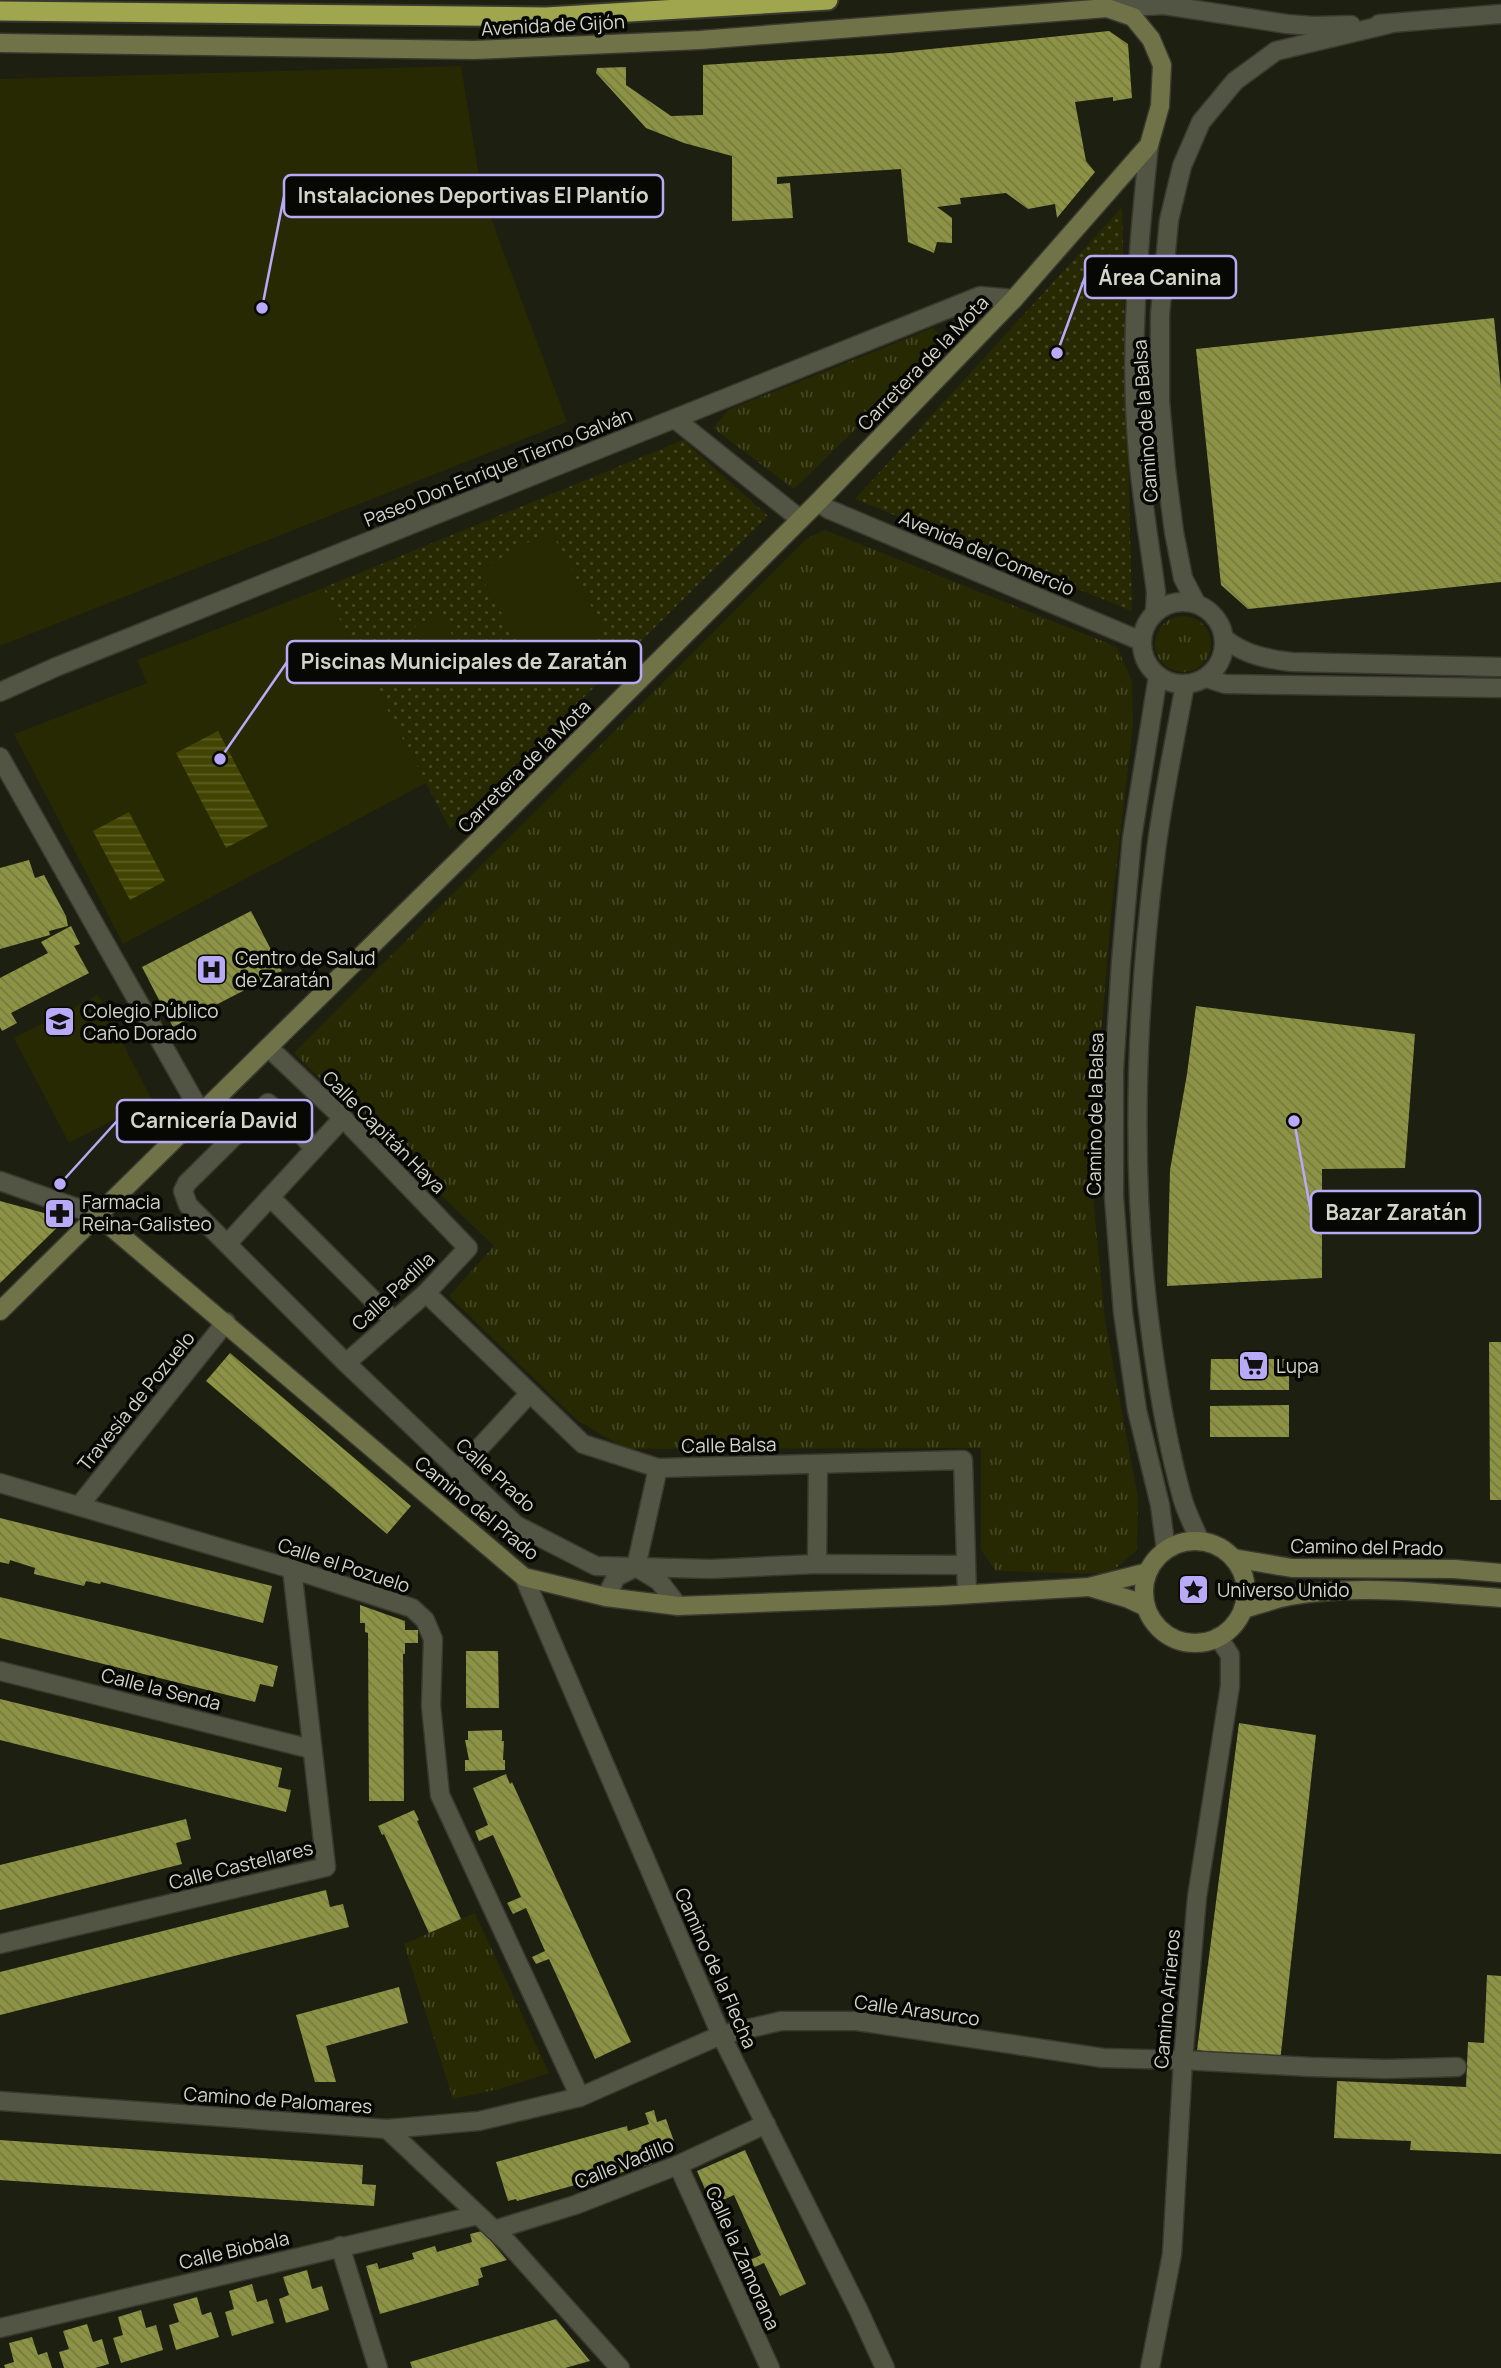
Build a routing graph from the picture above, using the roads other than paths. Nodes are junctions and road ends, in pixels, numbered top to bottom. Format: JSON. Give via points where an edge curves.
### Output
{"nodes":[{"id":1,"x":828,"y":0,"type":"edge"},
{"id":2,"x":1107,"y":8,"type":"junction"},
{"id":3,"x":0,"y":11,"type":"edge"},
{"id":4,"x":1501,"y":14,"type":"edge"},
{"id":5,"x":1389,"y":24,"type":"junction"},
{"id":6,"x":0,"y":43,"type":"edge"},
{"id":7,"x":1150,"y":145,"type":"junction"},
{"id":8,"x":1014,"y":299,"type":"junction"},
{"id":9,"x":675,"y":419,"type":"junction"},
{"id":10,"x":818,"y":502,"type":"junction"},
{"id":11,"x":800,"y":519,"type":"junction"},
{"id":12,"x":1196,"y":603,"type":"junction"},
{"id":13,"x":1155,"y":612,"type":"junction"},
{"id":14,"x":1225,"y":639,"type":"junction"},
{"id":15,"x":1141,"y":641,"type":"junction"},
{"id":16,"x":1501,"y":667,"type":"edge"},
{"id":17,"x":1158,"y":676,"type":"junction"},
{"id":18,"x":1206,"y":678,"type":"junction"},
{"id":19,"x":1185,"y":684,"type":"junction"},
{"id":20,"x":1501,"y":688,"type":"edge"},
{"id":21,"x":0,"y":692,"type":"edge"},
{"id":22,"x":0,"y":757,"type":"edge"},
{"id":23,"x":268,"y":1047,"type":"junction"},
{"id":24,"x":201,"y":1113,"type":"junction"},
{"id":25,"x":343,"y":1118,"type":"junction"},
{"id":26,"x":314,"y":1149,"type":"junction"},
{"id":27,"x":0,"y":1181,"type":"edge"},
{"id":28,"x":270,"y":1197,"type":"junction"},
{"id":29,"x":97,"y":1215,"type":"junction"},
{"id":30,"x":228,"y":1243,"type":"junction"},
{"id":31,"x":468,"y":1248,"type":"joint"},
{"id":32,"x":426,"y":1293,"type":"junction"},
{"id":33,"x":0,"y":1311,"type":"edge"},
{"id":34,"x":394,"y":1321,"type":"junction"},
{"id":35,"x":226,"y":1322,"type":"junction"},
{"id":36,"x":346,"y":1363,"type":"junction"},
{"id":37,"x":530,"y":1393,"type":"junction"},
{"id":38,"x":818,"y":1465,"type":"junction"},
{"id":39,"x":658,"y":1468,"type":"junction"},
{"id":40,"x":458,"y":1471,"type":"junction"},
{"id":41,"x":0,"y":1483,"type":"edge"},
{"id":42,"x":79,"y":1506,"type":"junction"},
{"id":43,"x":1200,"y":1541,"type":"junction"},
{"id":44,"x":1166,"y":1550,"type":"junction"},
{"id":45,"x":1233,"y":1558,"type":"junction"},
{"id":46,"x":817,"y":1564,"type":"junction"},
{"id":47,"x":966,"y":1565,"type":"junction"},
{"id":48,"x":636,"y":1567,"type":"junction"},
{"id":49,"x":292,"y":1569,"type":"junction"},
{"id":50,"x":1148,"y":1572,"type":"junction"},
{"id":51,"x":1501,"y":1573,"type":"edge"},
{"id":52,"x":524,"y":1577,"type":"junction"},
{"id":53,"x":1089,"y":1587,"type":"junction"},
{"id":54,"x":967,"y":1594,"type":"junction"},
{"id":55,"x":606,"y":1597,"type":"junction"},
{"id":56,"x":1501,"y":1598,"type":"edge"},
{"id":57,"x":678,"y":1606,"type":"junction"},
{"id":58,"x":1146,"y":1607,"type":"junction"},
{"id":59,"x":1243,"y":1609,"type":"junction"},
{"id":60,"x":1218,"y":1637,"type":"junction"},
{"id":61,"x":0,"y":1671,"type":"edge"},
{"id":62,"x":311,"y":1748,"type":"junction"},
{"id":63,"x":0,"y":1944,"type":"edge"},
{"id":64,"x":721,"y":2035,"type":"junction"},
{"id":65,"x":1183,"y":2060,"type":"junction"},
{"id":66,"x":1457,"y":2067,"type":"dead end"},
{"id":67,"x":580,"y":2097,"type":"junction"},
{"id":68,"x":0,"y":2101,"type":"edge"},
{"id":69,"x":765,"y":2124,"type":"junction"},
{"id":70,"x":387,"y":2129,"type":"junction"},
{"id":71,"x":678,"y":2165,"type":"junction"},
{"id":72,"x":478,"y":2215,"type":"junction"},
{"id":73,"x":494,"y":2230,"type":"junction"},
{"id":74,"x":340,"y":2246,"type":"junction"},
{"id":75,"x":0,"y":2328,"type":"edge"},
{"id":76,"x":616,"y":2367,"type":"edge"},
{"id":77,"x":378,"y":2368,"type":"edge"},
{"id":78,"x":770,"y":2368,"type":"edge"},
{"id":79,"x":885,"y":2368,"type":"edge"},
{"id":80,"x":1150,"y":2368,"type":"edge"}],
"edges":[{"from":1,"to":3,"type":"highway","via":[[546,17]]},
{"from":2,"to":5,"type":"street","name":"Avenida de Gijón","via":[[1164,5],[1313,26]]},
{"from":2,"to":6,"type":"main road","name":"Avenida de Gijón","via":[[700,40],[474,50]]},
{"from":2,"to":7,"type":"main road","name":"Avenida de Gijón","via":[[1133,17],[1151,38],[1162,65],[1160,106]]},
{"from":4,"to":5,"type":"street","name":"Avenida de Gijón"},
{"from":5,"to":12,"type":"street","name":"Camino de la Balsa","via":[[1276,51],[1235,81],[1201,122],[1182,166],[1169,220],[1161,300],[1160,401],[1174,532],[1183,578]]},
{"from":7,"to":8,"type":"main road","name":"Carretera de la Mota"},
{"from":7,"to":13,"type":"street","name":"Camino de la Balsa","via":[[1136,300],[1135,387]]},
{"from":8,"to":9,"type":"street","name":"Paseo Don Enrique Tierno Galván","via":[[980,296]]},
{"from":8,"to":10,"type":"main road","name":"Carretera de la Mota"},
{"from":9,"to":11,"type":"street"},
{"from":9,"to":21,"type":"street","name":"Paseo Don Enrique Tierno Galván"},
{"from":10,"to":11,"type":"main road","name":"Carretera de la Mota"},
{"from":10,"to":15,"type":"street","name":"Avenida del Comercio"},
{"from":11,"to":23,"type":"main road","name":"Carretera de la Mota"},
{"from":12,"to":13,"type":"street","via":[[1174,602]]},
{"from":12,"to":14,"type":"street","via":[[1216,617]]},
{"from":13,"to":15,"type":"street"},
{"from":14,"to":16,"type":"street","via":[[1239,650],[1292,662]]},
{"from":14,"to":18,"type":"street","via":[[1221,661]]},
{"from":15,"to":17,"type":"street","via":[[1145,661]]},
{"from":17,"to":19,"type":"street"},
{"from":17,"to":44,"type":"street","name":"Camino de la Balsa","via":[[1124,921],[1114,1070],[1114,1197],[1137,1410]]},
{"from":18,"to":19,"type":"street"},
{"from":18,"to":20,"type":"street","via":[[1225,684]]},
{"from":19,"to":43,"type":"street","via":[[1156,850],[1143,975],[1137,1075],[1138,1194],[1161,1405],[1182,1500]]},
{"from":22,"to":24,"type":"street"},
{"from":23,"to":24,"type":"main road","name":"Carretera de la Mota"},
{"from":23,"to":25,"type":"street","name":"Calle Capitán Haya"},
{"from":24,"to":29,"type":"main road","name":"Carretera de la Mota"},
{"from":25,"to":26,"type":"street"},
{"from":25,"to":31,"type":"street","name":"Calle Capitán Haya"},
{"from":26,"to":28,"type":"street"},
{"from":26,"to":30,"type":"street","name":"Calle Prado","via":[[268,1103],[187,1183],[183,1191],[188,1205]]},
{"from":27,"to":29,"type":"street"},
{"from":28,"to":30,"type":"street"},
{"from":28,"to":34,"type":"street"},
{"from":29,"to":33,"type":"main road","name":"Carretera de la Mota"},
{"from":29,"to":35,"type":"main road","name":"Camino del Prado"},
{"from":30,"to":36,"type":"street","name":"Calle Prado"},
{"from":31,"to":32,"type":"street","name":"Calle Padilla"},
{"from":32,"to":34,"type":"street","name":"Calle Padilla"},
{"from":32,"to":37,"type":"street","name":"Calle Balsa"},
{"from":34,"to":36,"type":"street","name":"Calle Padilla"},
{"from":35,"to":42,"type":"street","name":"Travesía de Pozuelo"},
{"from":35,"to":52,"type":"main road","name":"Camino del Prado"},
{"from":36,"to":40,"type":"street","name":"Calle Prado"},
{"from":37,"to":39,"type":"street","name":"Calle Balsa","via":[[583,1444]]},
{"from":37,"to":40,"type":"street"},
{"from":38,"to":39,"type":"street","name":"Calle Balsa"},
{"from":38,"to":46,"type":"street"},
{"from":38,"to":47,"type":"street","name":"Calle Balsa","via":[[963,1460]]},
{"from":39,"to":48,"type":"street"},
{"from":40,"to":48,"type":"street","name":"Calle Prado","via":[[516,1525],[596,1566]]},
{"from":41,"to":42,"type":"street","name":"Calle el Pozuelo"},
{"from":42,"to":49,"type":"street","name":"Calle el Pozuelo"},
{"from":43,"to":44,"type":"main road"},
{"from":43,"to":45,"type":"main road"},
{"from":44,"to":50,"type":"main road"},
{"from":45,"to":51,"type":"main road","name":"Camino del Prado","via":[[1292,1568]]},
{"from":45,"to":59,"type":"main road","via":[[1245,1582]]},
{"from":46,"to":47,"type":"street","name":"Calle Prado"},
{"from":46,"to":48,"type":"street","name":"Calle Prado"},
{"from":47,"to":54,"type":"street","name":"Calle Balsa"},
{"from":48,"to":55,"type":"street","via":[[616,1577]]},
{"from":48,"to":57,"type":"street","via":[[659,1581]]},
{"from":49,"to":62,"type":"street","name":"Calle Castellares"},
{"from":49,"to":67,"type":"street","name":"Calle el Pozuelo","via":[[412,1608],[425,1620],[433,1639],[430,1706],[440,1795]]},
{"from":50,"to":53,"type":"main road","name":"Camino del Prado"},
{"from":50,"to":58,"type":"main road"},
{"from":52,"to":55,"type":"main road","name":"Camino del Prado"},
{"from":52,"to":64,"type":"street","name":"Camino de la Flecha"},
{"from":53,"to":54,"type":"main road","name":"Camino del Prado"},
{"from":53,"to":58,"type":"main road","name":"Camino del Prado"},
{"from":54,"to":57,"type":"main road","name":"Camino del Prado"},
{"from":55,"to":57,"type":"main road","name":"Camino del Prado"},
{"from":56,"to":59,"type":"main road","via":[[1336,1592],[1291,1596]]},
{"from":58,"to":60,"type":"main road","via":[[1152,1620],[1174,1639],[1189,1643]]},
{"from":59,"to":60,"type":"main road","via":[[1236,1623]]},
{"from":60,"to":65,"type":"street","name":"Camino Arrieros","via":[[1230,1655],[1230,1686],[1196,1897]]},
{"from":61,"to":62,"type":"street","name":"Calle la Senda"},
{"from":62,"to":63,"type":"street","name":"Calle Castellares","via":[[327,1867]]},
{"from":64,"to":65,"type":"street","name":"Calle Arasurco","via":[[781,2021],[857,2021],[1103,2058]]},
{"from":64,"to":67,"type":"street","name":"Calle Arasurco"},
{"from":64,"to":69,"type":"street","name":"Camino de la Flecha"},
{"from":65,"to":66,"type":"street","name":"Calle Arasurco","via":[[1323,2068]]},
{"from":65,"to":80,"type":"street","name":"Camino Arrieros","via":[[1172,2253]]},
{"from":67,"to":70,"type":"street","name":"Calle Arasurco","via":[[479,2121]]},
{"from":68,"to":70,"type":"street","name":"Camino de Palomares"},
{"from":69,"to":71,"type":"street","name":"Calle Vadillo"},
{"from":69,"to":79,"type":"street","name":"Camino de la Flecha"},
{"from":70,"to":72,"type":"street","name":"Camino de Palomares"},
{"from":71,"to":73,"type":"street","name":"Calle Vadillo"},
{"from":71,"to":78,"type":"street","name":"Calle la Zamorana"},
{"from":72,"to":73,"type":"street","name":"Camino de Palomares"},
{"from":72,"to":74,"type":"street","name":"Calle Biobala"},
{"from":73,"to":76,"type":"street","name":"Camino de Palomares"},
{"from":74,"to":75,"type":"street","name":"Calle Biobala"},
{"from":74,"to":77,"type":"street"}]}
